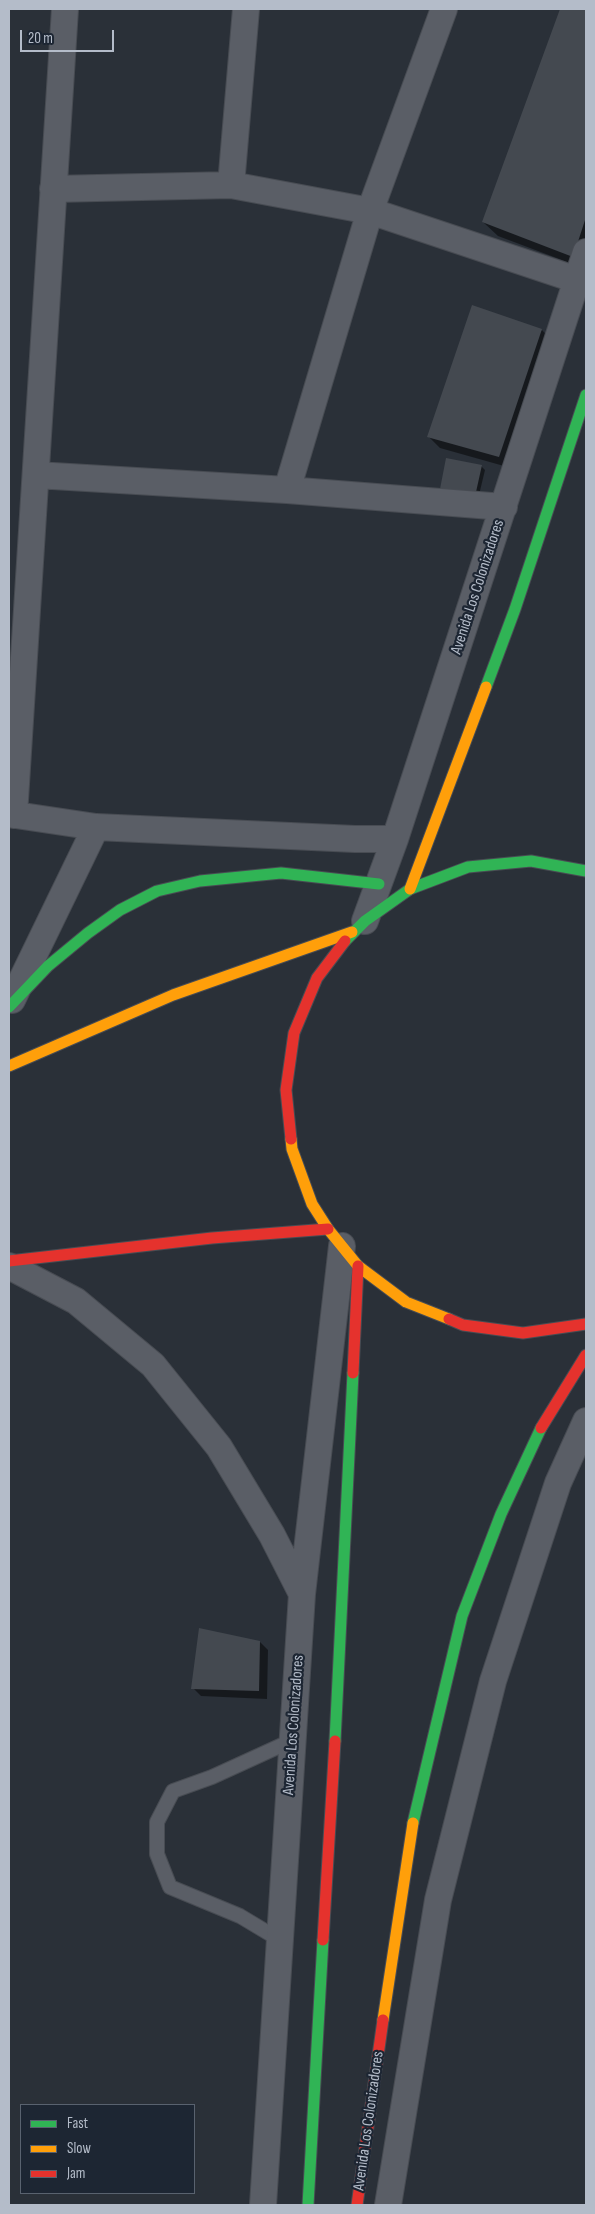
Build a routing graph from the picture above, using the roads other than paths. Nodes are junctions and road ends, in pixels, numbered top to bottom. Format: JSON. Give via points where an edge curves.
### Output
{"nodes":[{"id":1,"x":66,"y":9,"type":"edge"},
{"id":2,"x":246,"y":9,"type":"edge"},
{"id":3,"x":444,"y":9,"type":"edge"},
{"id":4,"x":231,"y":185,"type":"junction"},
{"id":5,"x":53,"y":188,"type":"junction"},
{"id":6,"x":370,"y":211,"type":"junction"},
{"id":7,"x":586,"y":252,"type":"edge"},
{"id":8,"x":577,"y":280,"type":"junction"},
{"id":9,"x":586,"y":395,"type":"edge"},
{"id":10,"x":36,"y":475,"type":"junction"},
{"id":11,"x":287,"y":490,"type":"junction"},
{"id":12,"x":504,"y":507,"type":"junction"},
{"id":13,"x":11,"y":815,"type":"edge"},
{"id":14,"x":96,"y":827,"type":"junction"},
{"id":15,"x":395,"y":839,"type":"junction"},
{"id":16,"x":586,"y":871,"type":"edge"},
{"id":17,"x":378,"y":884,"type":"junction"},
{"id":18,"x":410,"y":888,"type":"junction"},
{"id":19,"x":359,"y":926,"type":"junction"},
{"id":20,"x":9,"y":1006,"type":"edge"},
{"id":21,"x":9,"y":1066,"type":"edge"},
{"id":22,"x":343,"y":1247,"type":"junction"},
{"id":23,"x":9,"y":1262,"type":"edge"},
{"id":24,"x":9,"y":1266,"type":"edge"},
{"id":25,"x":586,"y":1324,"type":"edge"},
{"id":26,"x":586,"y":1355,"type":"edge"},
{"id":27,"x":586,"y":1420,"type":"edge"},
{"id":28,"x":302,"y":1594,"type":"junction"},
{"id":29,"x":293,"y":1740,"type":"junction"},
{"id":30,"x":280,"y":1940,"type":"junction"},
{"id":31,"x":263,"y":2205,"type":"edge"},
{"id":32,"x":308,"y":2205,"type":"edge"},
{"id":33,"x":357,"y":2205,"type":"edge"},
{"id":34,"x":388,"y":2205,"type":"edge"}],
"edges":[{"from":1,"to":5,"type":"street"},
{"from":2,"to":4,"type":"street"},
{"from":3,"to":6,"type":"street"},
{"from":4,"to":5,"type":"street"},
{"from":4,"to":6,"type":"street"},
{"from":5,"to":10,"type":"street"},
{"from":6,"to":8,"type":"street"},
{"from":6,"to":11,"type":"street"},
{"from":7,"to":8,"type":"street","name":"Avenida Los Colonizadores"},
{"from":8,"to":12,"type":"street","name":"Avenida Los Colonizadores"},
{"from":9,"to":18,"type":"main road","via":[[515,609]]},
{"from":10,"to":11,"type":"street"},
{"from":10,"to":13,"type":"street"},
{"from":11,"to":12,"type":"street"},
{"from":12,"to":15,"type":"street","name":"Avenida Los Colonizadores"},
{"from":13,"to":14,"type":"street"},
{"from":14,"to":15,"type":"street"},
{"from":14,"to":20,"type":"street"},
{"from":15,"to":17,"type":"street","name":"Avenida Los Colonizadores"},
{"from":16,"to":18,"type":"main road","via":[[530,861],[477,866]]},
{"from":17,"to":19,"type":"street","name":"Avenida Los Colonizadores"},
{"from":17,"to":20,"type":"main road","via":[[281,873],[200,881],[158,891],[120,910],[88,933],[48,966]]},
{"from":18,"to":19,"type":"main road"},
{"from":19,"to":21,"type":"main road","via":[[173,995]]},
{"from":19,"to":22,"type":"main road","via":[[317,978],[294,1032],[286,1090],[292,1149],[312,1204]]},
{"from":22,"to":23,"type":"main road","via":[[212,1238]]},
{"from":22,"to":25,"type":"main road","via":[[406,1302],[462,1325],[523,1333]]},
{"from":22,"to":28,"type":"street","name":"Avenida Los Colonizadores"},
{"from":22,"to":32,"type":"main road","via":[[339,1672]]},
{"from":24,"to":28,"type":"street","via":[[76,1301],[152,1365],[219,1447],[272,1535]]},
{"from":26,"to":33,"type":"main road","name":"Avenida Los Colonizadores","via":[[543,1425],[522,1469],[462,1616],[409,1841]]},
{"from":27,"to":34,"type":"street","name":"Avenida Los Colonizadores","via":[[558,1483],[493,1681],[438,1900]]},
{"from":28,"to":29,"type":"street","name":"Avenida Los Colonizadores"},
{"from":29,"to":30,"type":"street","name":"Avenida Los Colonizadores"},
{"from":29,"to":30,"type":"lane","via":[[173,1791],[157,1822],[157,1854],[170,1887],[240,1916]]},
{"from":30,"to":31,"type":"street","name":"Avenida Los Colonizadores"}]}
